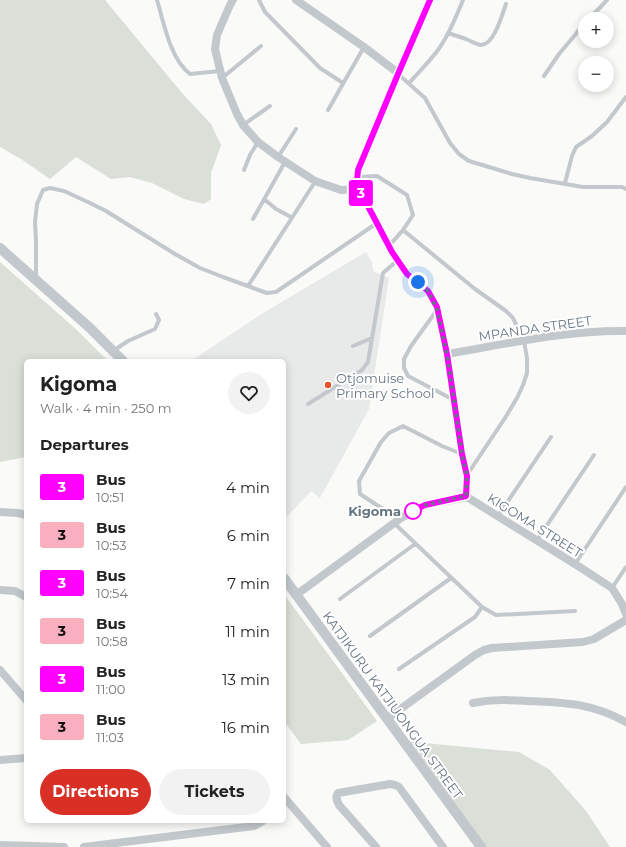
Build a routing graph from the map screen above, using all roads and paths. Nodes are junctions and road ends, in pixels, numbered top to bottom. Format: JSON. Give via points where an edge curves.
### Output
{"nodes":[{"id":1,"x":157,"y":0,"type":"edge"},
{"id":2,"x":233,"y":0,"type":"edge"},
{"id":3,"x":259,"y":0,"type":"edge"},
{"id":4,"x":296,"y":0,"type":"edge"},
{"id":5,"x":430,"y":0,"type":"edge"},
{"id":6,"x":463,"y":0,"type":"edge"},
{"id":7,"x":608,"y":0,"type":"edge"},
{"id":8,"x":506,"y":4,"type":"dead end"},
{"id":9,"x":596,"y":12,"type":"edge"},
{"id":10,"x":578,"y":31,"type":"edge"},
{"id":11,"x":448,"y":33,"type":"junction"},
{"id":12,"x":261,"y":46,"type":"dead end"},
{"id":13,"x":364,"y":47,"type":"junction"},
{"id":14,"x":221,"y":74,"type":"junction"},
{"id":15,"x":398,"y":74,"type":"junction"},
{"id":16,"x":544,"y":76,"type":"dead end"},
{"id":17,"x":343,"y":83,"type":"junction"},
{"id":18,"x":409,"y":83,"type":"junction"},
{"id":19,"x":626,"y":97,"type":"edge"},
{"id":20,"x":270,"y":106,"type":"dead end"},
{"id":21,"x":328,"y":110,"type":"dead end"},
{"id":22,"x":243,"y":125,"type":"junction"},
{"id":23,"x":296,"y":129,"type":"dead end"},
{"id":24,"x":258,"y":142,"type":"junction"},
{"id":25,"x":278,"y":157,"type":"junction"},
{"id":26,"x":285,"y":162,"type":"junction"},
{"id":27,"x":244,"y":170,"type":"dead end"},
{"id":28,"x":358,"y":177,"type":"junction"},
{"id":29,"x":316,"y":181,"type":"junction"},
{"id":30,"x":564,"y":183,"type":"junction"},
{"id":31,"x":359,"y":189,"type":"junction"},
{"id":32,"x":626,"y":189,"type":"edge"},
{"id":33,"x":264,"y":199,"type":"junction"},
{"id":34,"x":291,"y":217,"type":"junction"},
{"id":35,"x":253,"y":219,"type":"dead end"},
{"id":36,"x":377,"y":224,"type":"junction"},
{"id":37,"x":403,"y":230,"type":"junction"},
{"id":38,"x":389,"y":246,"type":"junction"},
{"id":39,"x":0,"y":248,"type":"edge"},
{"id":40,"x":398,"y":260,"type":"junction"},
{"id":41,"x":36,"y":280,"type":"junction"},
{"id":42,"x":248,"y":286,"type":"junction"},
{"id":43,"x":437,"y":309,"type":"junction"},
{"id":44,"x":156,"y":314,"type":"dead end"},
{"id":45,"x":626,"y":332,"type":"edge"},
{"id":46,"x":372,"y":338,"type":"junction"},
{"id":47,"x":524,"y":341,"type":"junction"},
{"id":48,"x":353,"y":346,"type":"dead end"},
{"id":49,"x":113,"y":351,"type":"junction"},
{"id":50,"x":447,"y":354,"type":"junction"},
{"id":51,"x":121,"y":359,"type":"edge"},
{"id":52,"x":454,"y":400,"type":"junction"},
{"id":53,"x":308,"y":404,"type":"dead end"},
{"id":54,"x":551,"y":437,"type":"dead end"},
{"id":55,"x":462,"y":454,"type":"junction"},
{"id":56,"x":594,"y":455,"type":"dead end"},
{"id":57,"x":467,"y":476,"type":"junction"},
{"id":58,"x":626,"y":487,"type":"edge"},
{"id":59,"x":466,"y":496,"type":"junction"},
{"id":60,"x":0,"y":512,"type":"edge"},
{"id":61,"x":24,"y":514,"type":"edge"},
{"id":62,"x":498,"y":516,"type":"junction"},
{"id":63,"x":397,"y":520,"type":"junction"},
{"id":64,"x":537,"y":540,"type":"junction"},
{"id":65,"x":415,"y":544,"type":"junction"},
{"id":66,"x":575,"y":564,"type":"junction"},
{"id":67,"x":626,"y":567,"type":"edge"},
{"id":68,"x":451,"y":578,"type":"junction"},
{"id":69,"x":286,"y":581,"type":"edge"},
{"id":70,"x":612,"y":588,"type":"junction"},
{"id":71,"x":0,"y":590,"type":"edge"},
{"id":72,"x":296,"y":595,"type":"junction"},
{"id":73,"x":24,"y":596,"type":"edge"},
{"id":74,"x":340,"y":599,"type":"dead end"},
{"id":75,"x":482,"y":607,"type":"junction"},
{"id":76,"x":575,"y":611,"type":"dead end"},
{"id":77,"x":626,"y":614,"type":"edge"},
{"id":78,"x":626,"y":620,"type":"edge"},
{"id":79,"x":370,"y":636,"type":"dead end"},
{"id":80,"x":399,"y":668,"type":"dead end"},
{"id":81,"x":0,"y":670,"type":"edge"},
{"id":82,"x":24,"y":698,"type":"edge"},
{"id":83,"x":473,"y":703,"type":"dead end"},
{"id":84,"x":388,"y":718,"type":"junction"},
{"id":85,"x":626,"y":722,"type":"edge"},
{"id":86,"x":24,"y":758,"type":"edge"},
{"id":87,"x":0,"y":760,"type":"edge"},
{"id":88,"x":286,"y":802,"type":"edge"},
{"id":89,"x":259,"y":823,"type":"edge"},
{"id":90,"x":0,"y":845,"type":"edge"},
{"id":91,"x":64,"y":847,"type":"edge"},
{"id":92,"x":84,"y":847,"type":"edge"},
{"id":93,"x":327,"y":847,"type":"edge"},
{"id":94,"x":376,"y":847,"type":"edge"},
{"id":95,"x":443,"y":847,"type":"edge"},
{"id":96,"x":481,"y":847,"type":"edge"}],
"edges":[{"from":1,"to":14,"type":"lane","via":[[171,45],[183,69],[190,74]]},
{"from":2,"to":14,"type":"street","via":[[217,35],[215,49]]},
{"from":3,"to":17,"type":"lane","via":[[265,12],[320,68]]},
{"from":4,"to":13,"type":"street"},
{"from":5,"to":15,"type":"street"},
{"from":6,"to":11,"type":"lane"},
{"from":7,"to":9,"type":"lane"},
{"from":8,"to":11,"type":"lane","via":[[495,32],[488,42],[482,45]]},
{"from":10,"to":16,"type":"lane"},
{"from":11,"to":18,"type":"lane","via":[[437,52]]},
{"from":12,"to":14,"type":"lane"},
{"from":13,"to":15,"type":"street"},
{"from":13,"to":17,"type":"lane"},
{"from":14,"to":22,"type":"street"},
{"from":15,"to":18,"type":"lane"},
{"from":15,"to":28,"type":"street","via":[[358,170]]},
{"from":17,"to":21,"type":"lane"},
{"from":18,"to":30,"type":"lane","via":[[425,98],[450,143],[469,161],[512,174]]},
{"from":19,"to":30,"type":"lane","via":[[608,122],[576,148]]},
{"from":20,"to":22,"type":"lane"},
{"from":22,"to":24,"type":"street"},
{"from":23,"to":25,"type":"lane"},
{"from":24,"to":25,"type":"street"},
{"from":24,"to":27,"type":"lane"},
{"from":25,"to":26,"type":"street"},
{"from":26,"to":29,"type":"street"},
{"from":26,"to":33,"type":"lane"},
{"from":28,"to":31,"type":"street"},
{"from":28,"to":37,"type":"lane","via":[[377,176],[407,196],[413,215]]},
{"from":29,"to":31,"type":"street","via":[[342,190]]},
{"from":29,"to":34,"type":"lane"},
{"from":30,"to":32,"type":"lane","via":[[583,187]]},
{"from":31,"to":36,"type":"street"},
{"from":33,"to":34,"type":"lane"},
{"from":33,"to":35,"type":"lane"},
{"from":34,"to":42,"type":"lane"},
{"from":36,"to":38,"type":"street"},
{"from":36,"to":42,"type":"lane","via":[[276,292],[267,293]]},
{"from":37,"to":38,"type":"lane"},
{"from":37,"to":47,"type":"lane","via":[[506,311],[513,318]]},
{"from":38,"to":40,"type":"street"},
{"from":39,"to":41,"type":"street"},
{"from":40,"to":43,"type":"street","via":[[407,274],[428,291]]},
{"from":40,"to":46,"type":"lane","via":[[384,273]]},
{"from":41,"to":42,"type":"lane","via":[[37,204],[43,190],[50,188],[64,191],[106,211],[200,268]]},
{"from":41,"to":49,"type":"street"},
{"from":43,"to":50,"type":"street"},
{"from":43,"to":52,"type":"lane","via":[[411,346],[404,359],[404,368],[408,376]]},
{"from":44,"to":49,"type":"lane","via":[[159,320],[155,329]]},
{"from":45,"to":47,"type":"street","name":"MPANDA STREET","via":[[601,331]]},
{"from":46,"to":48,"type":"lane"},
{"from":46,"to":53,"type":"lane","via":[[368,362],[362,370]]},
{"from":47,"to":50,"type":"street","name":"MPANDA STREET"},
{"from":47,"to":57,"type":"lane","via":[[527,373],[523,385]]},
{"from":49,"to":51,"type":"street"},
{"from":50,"to":52,"type":"street"},
{"from":52,"to":55,"type":"street"},
{"from":54,"to":62,"type":"lane"},
{"from":55,"to":57,"type":"street"},
{"from":55,"to":63,"type":"lane","via":[[403,426],[389,433],[381,442],[359,481],[360,494]]},
{"from":56,"to":64,"type":"lane"},
{"from":57,"to":59,"type":"street"},
{"from":58,"to":66,"type":"lane"},
{"from":59,"to":62,"type":"street","name":"KIGOMA STREET"},
{"from":59,"to":63,"type":"street","name":"KIGOMA STREET","via":[[425,505]]},
{"from":60,"to":61,"type":"street"},
{"from":62,"to":64,"type":"street","name":"KIGOMA STREET"},
{"from":63,"to":65,"type":"lane"},
{"from":63,"to":72,"type":"street","name":"KIGOMA STREET"},
{"from":64,"to":66,"type":"street","name":"KIGOMA STREET"},
{"from":65,"to":68,"type":"lane"},
{"from":65,"to":74,"type":"lane"},
{"from":66,"to":70,"type":"street","name":"KIGOMA STREET"},
{"from":67,"to":70,"type":"lane"},
{"from":68,"to":75,"type":"lane"},
{"from":68,"to":79,"type":"lane"},
{"from":69,"to":72,"type":"street","name":"KATJIKURU KATJIUONGUA STREET"},
{"from":70,"to":77,"type":"street","name":"KIGOMA STREET"},
{"from":71,"to":73,"type":"street","via":[[15,591]]},
{"from":72,"to":84,"type":"street","name":"KATJIKURU KATJIUONGUA STREET"},
{"from":75,"to":76,"type":"lane","via":[[496,615]]},
{"from":75,"to":80,"type":"lane","via":[[475,617]]},
{"from":78,"to":84,"type":"street","via":[[594,639],[583,642],[484,650]]},
{"from":81,"to":82,"type":"street"},
{"from":83,"to":85,"type":"street","via":[[489,700],[574,704],[597,708]]},
{"from":84,"to":96,"type":"street","name":"KATJIKURU KATJIUONGUA STREET"},
{"from":86,"to":87,"type":"street"},
{"from":88,"to":93,"type":"street"},
{"from":89,"to":92,"type":"street","via":[[254,826]]},
{"from":90,"to":91,"type":"street"},
{"from":94,"to":95,"type":"street","via":[[339,805],[336,800],[338,793],[390,784],[399,787]]}]}
